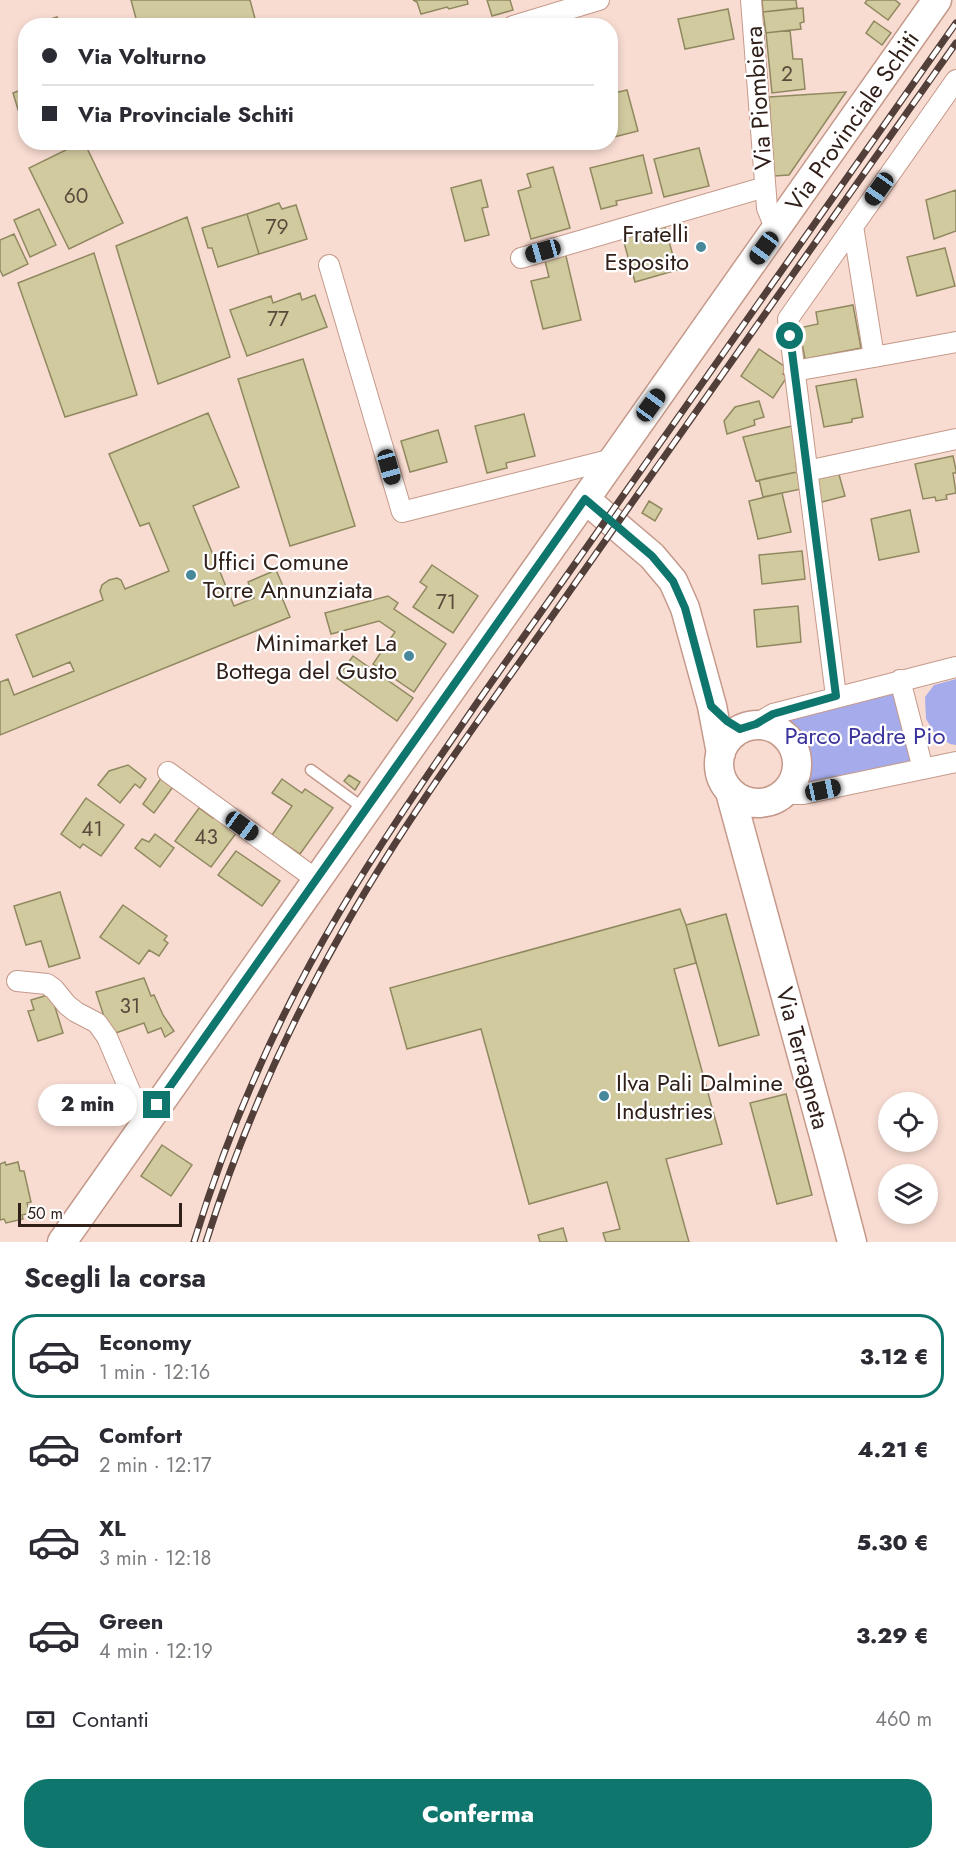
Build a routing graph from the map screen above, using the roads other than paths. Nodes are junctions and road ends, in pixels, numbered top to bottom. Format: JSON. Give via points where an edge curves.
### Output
{"nodes":[{"id":1,"x":599,"y":0,"type":"edge"},
{"id":2,"x":751,"y":0,"type":"edge"},
{"id":3,"x":937,"y":0,"type":"edge"},
{"id":4,"x":539,"y":18,"type":"edge"},
{"id":5,"x":956,"y":80,"type":"edge"},
{"id":6,"x":956,"y":109,"type":"edge"},
{"id":7,"x":932,"y":115,"type":"junction"},
{"id":8,"x":765,"y":187,"type":"junction"},
{"id":9,"x":853,"y":226,"type":"junction"},
{"id":10,"x":776,"y":230,"type":"junction"},
{"id":11,"x":521,"y":258,"type":"dead end"},
{"id":12,"x":329,"y":266,"type":"dead end"},
{"id":13,"x":956,"y":342,"type":"edge"},
{"id":14,"x":874,"y":357,"type":"junction"},
{"id":15,"x":794,"y":371,"type":"junction"},
{"id":16,"x":956,"y":439,"type":"edge"},
{"id":17,"x":613,"y":459,"type":"junction"},
{"id":18,"x":807,"y":471,"type":"junction"},
{"id":19,"x":585,"y":499,"type":"junction"},
{"id":20,"x":956,"y":667,"type":"edge"},
{"id":21,"x":900,"y":680,"type":"junction"},
{"id":22,"x":836,"y":696,"type":"junction"},
{"id":23,"x":711,"y":706,"type":"junction"},
{"id":24,"x":748,"y":727,"type":"junction"},
{"id":25,"x":721,"y":753,"type":"junction"},
{"id":26,"x":956,"y":762,"type":"edge"},
{"id":27,"x":923,"y":769,"type":"junction"},
{"id":28,"x":310,"y":770,"type":"dead end"},
{"id":29,"x":168,"y":772,"type":"dead end"},
{"id":30,"x":730,"y":792,"type":"junction"},
{"id":31,"x":772,"y":798,"type":"junction"},
{"id":32,"x":367,"y":810,"type":"junction"},
{"id":33,"x":752,"y":874,"type":"junction"},
{"id":34,"x":317,"y":880,"type":"junction"},
{"id":35,"x":17,"y":981,"type":"dead end"},
{"id":36,"x":144,"y":1124,"type":"junction"},
{"id":37,"x":62,"y":1242,"type":"edge"},
{"id":38,"x":852,"y":1242,"type":"edge"}],
"edges":[{"from":1,"to":4,"type":"street"},
{"from":2,"to":8,"type":"street","name":"Via Piombiera"},
{"from":3,"to":10,"type":"street","name":"Via Provinciale Schiti"},
{"from":5,"to":7,"type":"street"},
{"from":6,"to":7,"type":"street"},
{"from":7,"to":9,"type":"street"},
{"from":8,"to":10,"type":"street","name":"Via Piombiera","via":[[766,208]]},
{"from":8,"to":11,"type":"street"},
{"from":9,"to":14,"type":"street"},
{"from":9,"to":15,"type":"street","via":[[788,319]]},
{"from":10,"to":17,"type":"street","name":"Via Provinciale Schiti"},
{"from":12,"to":17,"type":"street","via":[[402,512]]},
{"from":13,"to":14,"type":"street"},
{"from":14,"to":15,"type":"street"},
{"from":15,"to":18,"type":"street"},
{"from":16,"to":18,"type":"street"},
{"from":17,"to":19,"type":"street","name":"Via Provinciale Schiti"},
{"from":18,"to":22,"type":"street"},
{"from":19,"to":23,"type":"street","via":[[652,556],[673,581],[685,608]]},
{"from":19,"to":32,"type":"street","name":"Via Provinciale Schiti"},
{"from":20,"to":21,"type":"street"},
{"from":21,"to":22,"type":"street"},
{"from":21,"to":27,"type":"street"},
{"from":22,"to":24,"type":"street","via":[[773,714]]},
{"from":23,"to":24,"type":"street","via":[[727,721]]},
{"from":23,"to":25,"type":"street"},
{"from":24,"to":25,"type":"street","via":[[730,736]]},
{"from":24,"to":31,"type":"street","via":[[768,726],[779,731],[795,750],[796,774],[790,785]]},
{"from":25,"to":30,"type":"street","via":[[719,770]]},
{"from":26,"to":27,"type":"street"},
{"from":27,"to":31,"type":"street"},
{"from":28,"to":32,"type":"lane"},
{"from":29,"to":34,"type":"street"},
{"from":30,"to":31,"type":"street","via":[[750,802]]},
{"from":30,"to":33,"type":"street","name":"Via Terragneta"},
{"from":31,"to":33,"type":"street","via":[[754,841]]},
{"from":32,"to":34,"type":"street","name":"Via Provinciale Schiti"},
{"from":33,"to":38,"type":"street","name":"Via Terragneta"},
{"from":34,"to":36,"type":"street","name":"Via Provinciale Schiti"},
{"from":35,"to":36,"type":"street","via":[[47,984],[67,1005],[97,1023],[107,1037]]},
{"from":36,"to":37,"type":"street","name":"Via Provinciale Schiti"}]}
